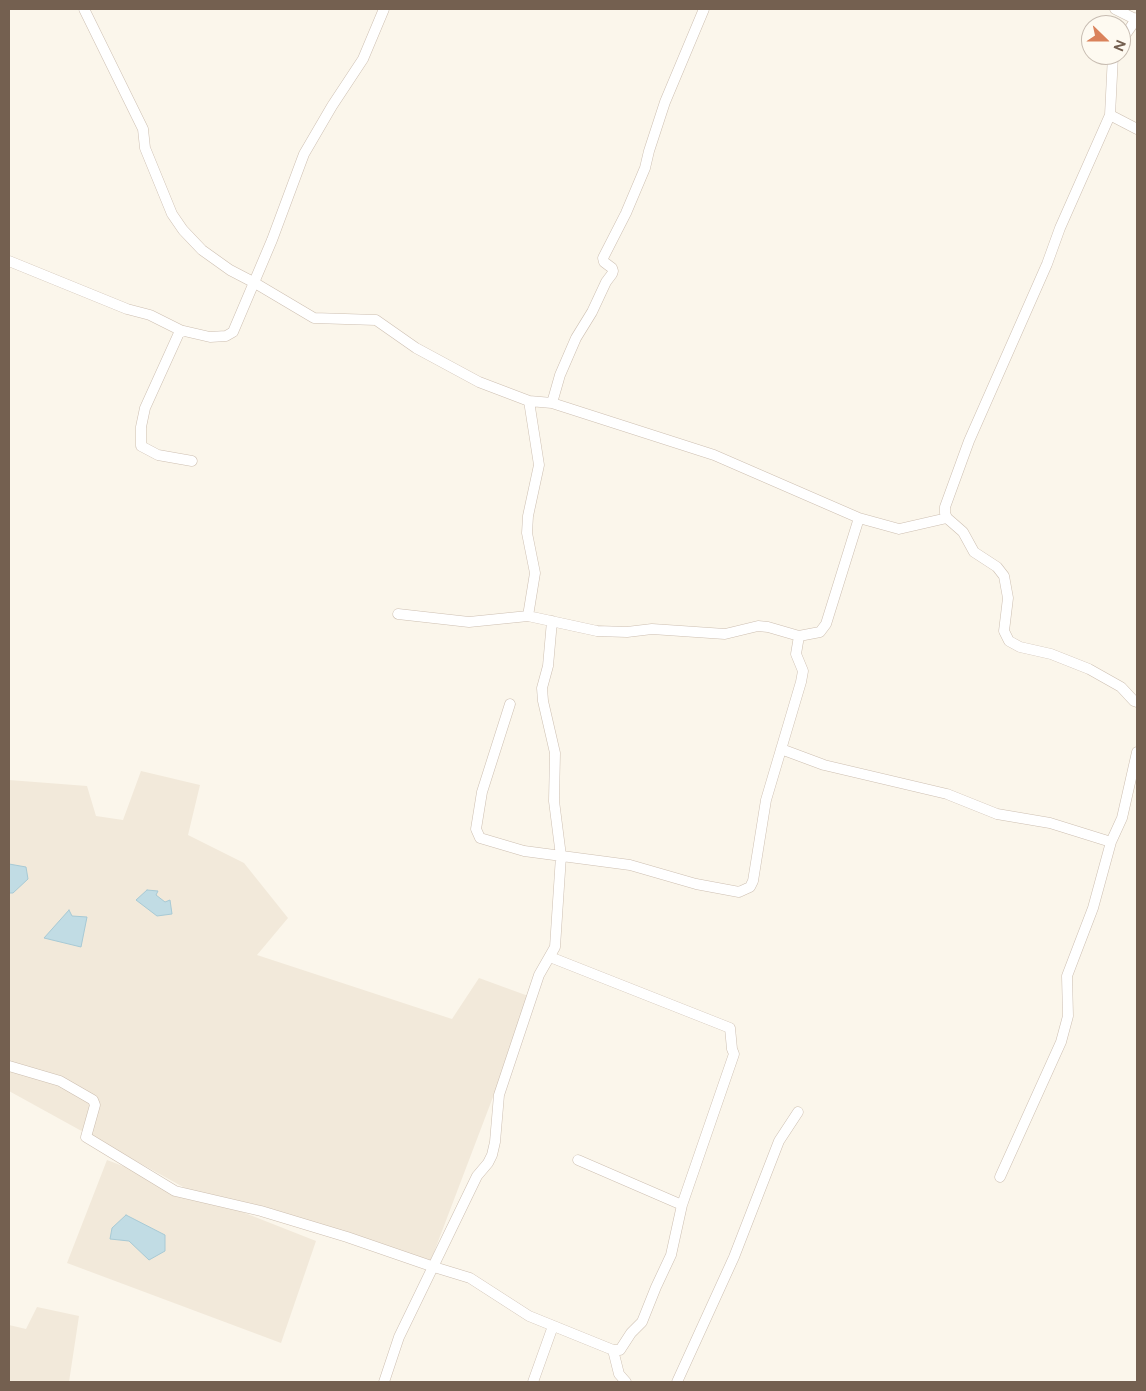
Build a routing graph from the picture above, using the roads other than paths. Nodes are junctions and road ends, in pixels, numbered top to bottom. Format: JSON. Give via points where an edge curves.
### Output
{"nodes":[{"id":1,"x":84,"y":9,"type":"edge"},
{"id":2,"x":384,"y":9,"type":"edge"},
{"id":3,"x":704,"y":9,"type":"edge"},
{"id":4,"x":1115,"y":9,"type":"edge"},
{"id":5,"x":1136,"y":19,"type":"edge"},
{"id":6,"x":1112,"y":65,"type":"edge"},
{"id":7,"x":1110,"y":115,"type":"junction"},
{"id":8,"x":1137,"y":129,"type":"edge"},
{"id":9,"x":9,"y":260,"type":"edge"},
{"id":10,"x":255,"y":283,"type":"junction"},
{"id":11,"x":182,"y":331,"type":"junction"},
{"id":12,"x":528,"y":401,"type":"junction"},
{"id":13,"x":552,"y":403,"type":"junction"},
{"id":14,"x":192,"y":461,"type":"dead end"},
{"id":15,"x":859,"y":518,"type":"junction"},
{"id":16,"x":947,"y":518,"type":"junction"},
{"id":17,"x":398,"y":614,"type":"dead end"},
{"id":18,"x":528,"y":616,"type":"junction"},
{"id":19,"x":552,"y":621,"type":"junction"},
{"id":20,"x":800,"y":636,"type":"junction"},
{"id":21,"x":1137,"y":702,"type":"edge"},
{"id":22,"x":510,"y":704,"type":"dead end"},
{"id":23,"x":782,"y":749,"type":"junction"},
{"id":24,"x":1137,"y":752,"type":"edge"},
{"id":25,"x":1111,"y":842,"type":"junction"},
{"id":26,"x":561,"y":856,"type":"junction"},
{"id":27,"x":550,"y":957,"type":"junction"},
{"id":28,"x":9,"y":1066,"type":"edge"},
{"id":29,"x":798,"y":1112,"type":"dead end"},
{"id":30,"x":578,"y":1160,"type":"dead end"},
{"id":31,"x":1000,"y":1177,"type":"dead end"},
{"id":32,"x":682,"y":1204,"type":"junction"},
{"id":33,"x":434,"y":1267,"type":"junction"},
{"id":34,"x":553,"y":1326,"type":"junction"},
{"id":35,"x":613,"y":1350,"type":"junction"},
{"id":36,"x":384,"y":1382,"type":"edge"},
{"id":37,"x":533,"y":1382,"type":"edge"},
{"id":38,"x":626,"y":1382,"type":"edge"},
{"id":39,"x":678,"y":1382,"type":"edge"}],
"edges":[{"from":1,"to":10,"type":"street","via":[[143,129],[145,148],[172,214],[202,250]]},
{"from":2,"to":10,"type":"street","via":[[363,59],[304,154]]},
{"from":3,"to":13,"type":"street","via":[[665,102],[645,168],[604,258],[614,271],[576,338],[560,374]]},
{"from":4,"to":5,"type":"street"},
{"from":6,"to":7,"type":"street"},
{"from":7,"to":8,"type":"street"},
{"from":7,"to":16,"type":"street","via":[[969,441],[946,507]]},
{"from":9,"to":11,"type":"street","via":[[127,309],[150,315]]},
{"from":10,"to":11,"type":"street","via":[[233,332],[210,337]]},
{"from":10,"to":12,"type":"street","via":[[314,318],[376,320],[416,348],[479,382]]},
{"from":11,"to":14,"type":"street","via":[[145,408],[140,440],[141,446],[158,455]]},
{"from":12,"to":13,"type":"street"},
{"from":12,"to":18,"type":"street","via":[[538,465],[528,516],[527,533],[535,573]]},
{"from":13,"to":15,"type":"street","via":[[714,455]]},
{"from":15,"to":16,"type":"street","via":[[899,529]]},
{"from":15,"to":20,"type":"street","via":[[826,624],[820,632]]},
{"from":16,"to":21,"type":"street","via":[[963,532],[974,552],[1004,576],[1008,598],[1004,631],[1008,640],[1020,647],[1051,654],[1089,669],[1121,687]]},
{"from":17,"to":18,"type":"street","via":[[469,622]]},
{"from":18,"to":19,"type":"street"},
{"from":19,"to":20,"type":"street","via":[[596,630],[627,632],[652,628],[725,634],[758,626]]},
{"from":19,"to":26,"type":"street","via":[[548,666],[542,688],[555,753],[554,801]]},
{"from":20,"to":23,"type":"street","via":[[796,654],[803,671]]},
{"from":22,"to":26,"type":"street","via":[[482,792],[476,829],[480,838],[524,851]]},
{"from":23,"to":25,"type":"street","via":[[824,765],[947,794],[997,814],[1050,823]]},
{"from":23,"to":26,"type":"street","via":[[766,800],[750,887],[739,892],[696,884],[630,865]]},
{"from":24,"to":25,"type":"street","via":[[1122,818]]},
{"from":25,"to":31,"type":"street","via":[[1093,908],[1066,976],[1068,1016],[1061,1042]]},
{"from":26,"to":27,"type":"street","via":[[555,947]]},
{"from":27,"to":32,"type":"street","via":[[730,1028],[734,1054]]},
{"from":27,"to":33,"type":"street","via":[[539,976],[499,1095],[492,1155],[477,1176]]},
{"from":28,"to":33,"type":"street","via":[[60,1081],[93,1100],[95,1105],[86,1137],[175,1190],[261,1211]]},
{"from":29,"to":39,"type":"street","via":[[779,1141],[734,1257]]},
{"from":30,"to":32,"type":"street"},
{"from":32,"to":35,"type":"street","via":[[671,1255],[642,1322],[620,1350]]},
{"from":33,"to":34,"type":"street","via":[[470,1278],[528,1316]]},
{"from":33,"to":36,"type":"street","via":[[399,1337]]},
{"from":34,"to":35,"type":"street"},
{"from":34,"to":37,"type":"street"},
{"from":35,"to":38,"type":"street","via":[[619,1374]]}]}
